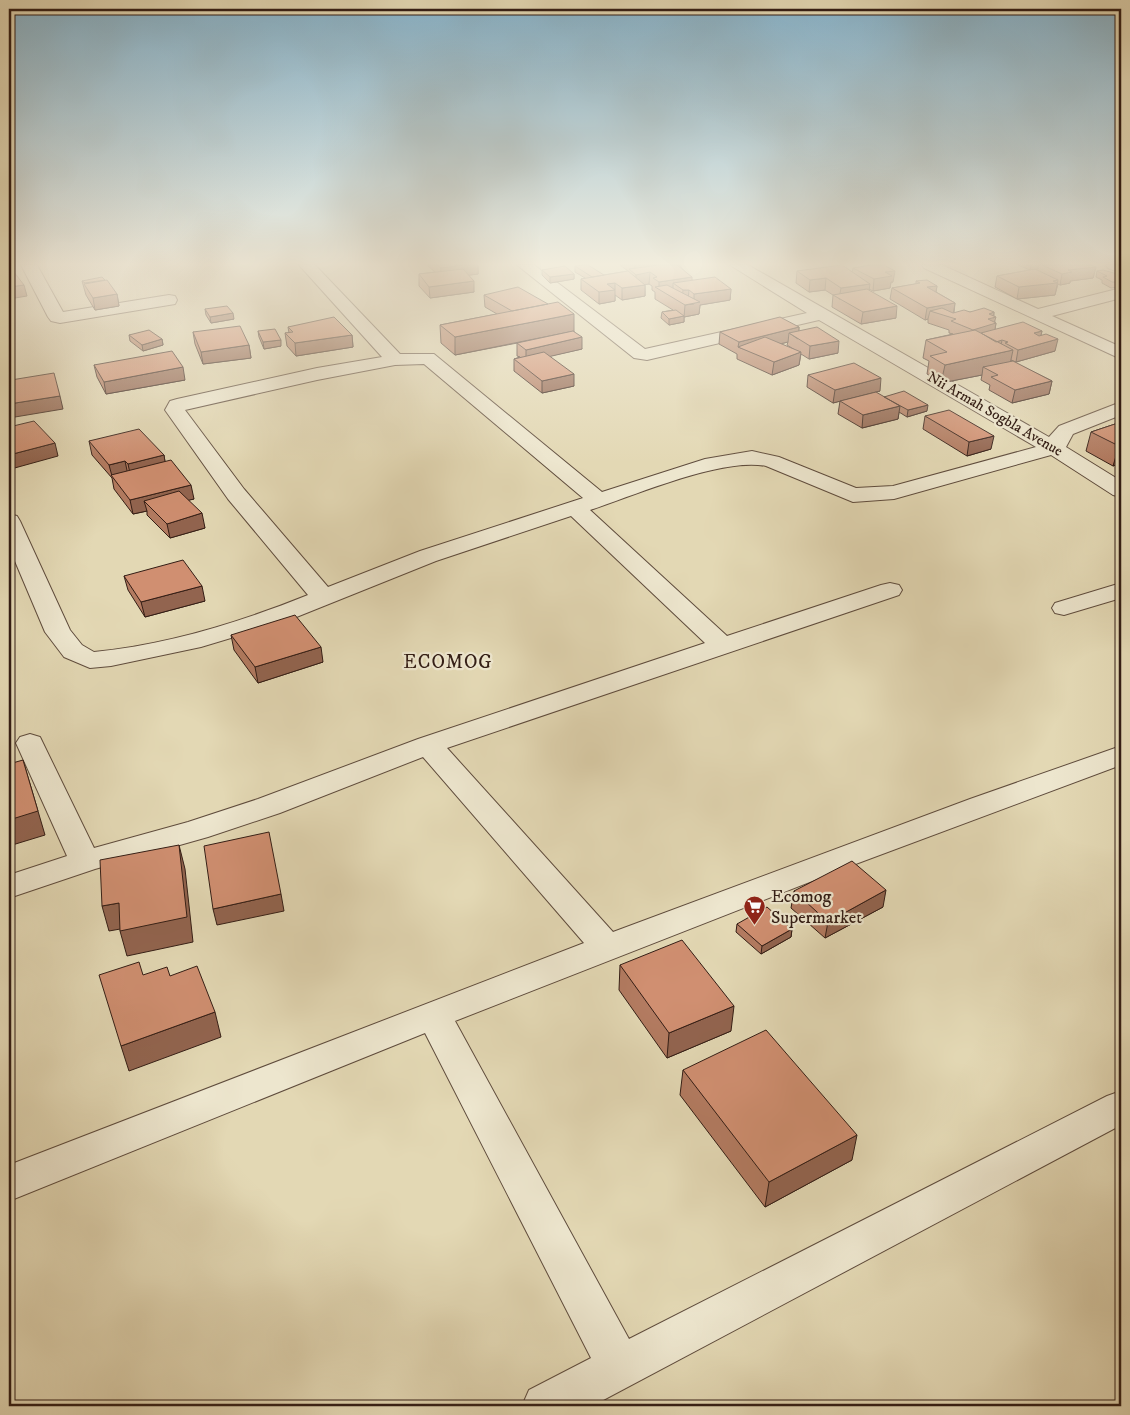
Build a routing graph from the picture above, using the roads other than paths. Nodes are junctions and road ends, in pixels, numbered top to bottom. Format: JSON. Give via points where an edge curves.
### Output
{"nodes":[{"id":1,"x":368,"y":331,"type":"edge"},
{"id":2,"x":610,"y":331,"type":"edge"},
{"id":3,"x":749,"y":331,"type":"edge"},
{"id":4,"x":848,"y":331,"type":"edge"},
{"id":5,"x":1073,"y":331,"type":"edge"},
{"id":6,"x":1121,"y":354,"type":"edge"},
{"id":7,"x":395,"y":360,"type":"junction"},
{"id":8,"x":1121,"y":408,"type":"edge"},
{"id":9,"x":1056,"y":448,"type":"junction"},
{"id":10,"x":1121,"y":490,"type":"edge"},
{"id":11,"x":598,"y":500,"type":"junction"},
{"id":12,"x":575,"y":508,"type":"junction"},
{"id":13,"x":9,"y":521,"type":"edge"},
{"id":14,"x":890,"y":590,"type":"dead end"},
{"id":15,"x":1121,"y":590,"type":"edge"},
{"id":16,"x":324,"y":598,"type":"junction"},
{"id":17,"x":1064,"y":608,"type":"dead end"},
{"id":18,"x":722,"y":645,"type":"junction"},
{"id":19,"x":30,"y":744,"type":"dead end"},
{"id":20,"x":428,"y":745,"type":"junction"},
{"id":21,"x":1121,"y":755,"type":"edge"},
{"id":22,"x":85,"y":861,"type":"junction"},
{"id":23,"x":9,"y":887,"type":"edge"},
{"id":24,"x":607,"y":947,"type":"junction"},
{"id":25,"x":434,"y":1016,"type":"junction"},
{"id":26,"x":1121,"y":1107,"type":"edge"},
{"id":27,"x":9,"y":1183,"type":"edge"},
{"id":28,"x":620,"y":1367,"type":"junction"},
{"id":29,"x":545,"y":1406,"type":"edge"}],
"edges":[{"from":1,"to":7,"type":"street"},
{"from":2,"to":3,"type":"street","via":[[640,354],[647,354]]},
{"from":4,"to":9,"type":"street","name":"Nii Armah Sogbla Avenue"},
{"from":5,"to":6,"type":"street"},
{"from":7,"to":11,"type":"street","via":[[433,360]]},
{"from":7,"to":16,"type":"street","via":[[183,402],[175,410],[236,494]]},
{"from":8,"to":9,"type":"street","via":[[1066,430],[1059,437]]},
{"from":9,"to":10,"type":"street","name":"Nii Armah Sogbla Avenue"},
{"from":9,"to":11,"type":"street","via":[[894,492],[872,495],[853,495],[772,462],[752,458],[712,463]]},
{"from":11,"to":12,"type":"street"},
{"from":12,"to":16,"type":"street","via":[[428,556]]},
{"from":12,"to":18,"type":"street"},
{"from":13,"to":16,"type":"street","via":[[58,632],[73,651],[90,660],[202,639]]},
{"from":14,"to":18,"type":"street"},
{"from":15,"to":17,"type":"street"},
{"from":18,"to":20,"type":"street"},
{"from":19,"to":22,"type":"street"},
{"from":20,"to":22,"type":"street","via":[[269,806]]},
{"from":20,"to":24,"type":"street"},
{"from":21,"to":24,"type":"street","via":[[927,824]]},
{"from":22,"to":23,"type":"street"},
{"from":24,"to":25,"type":"street"},
{"from":25,"to":27,"type":"street"},
{"from":25,"to":28,"type":"street"},
{"from":26,"to":28,"type":"street"},
{"from":28,"to":29,"type":"street"}]}
